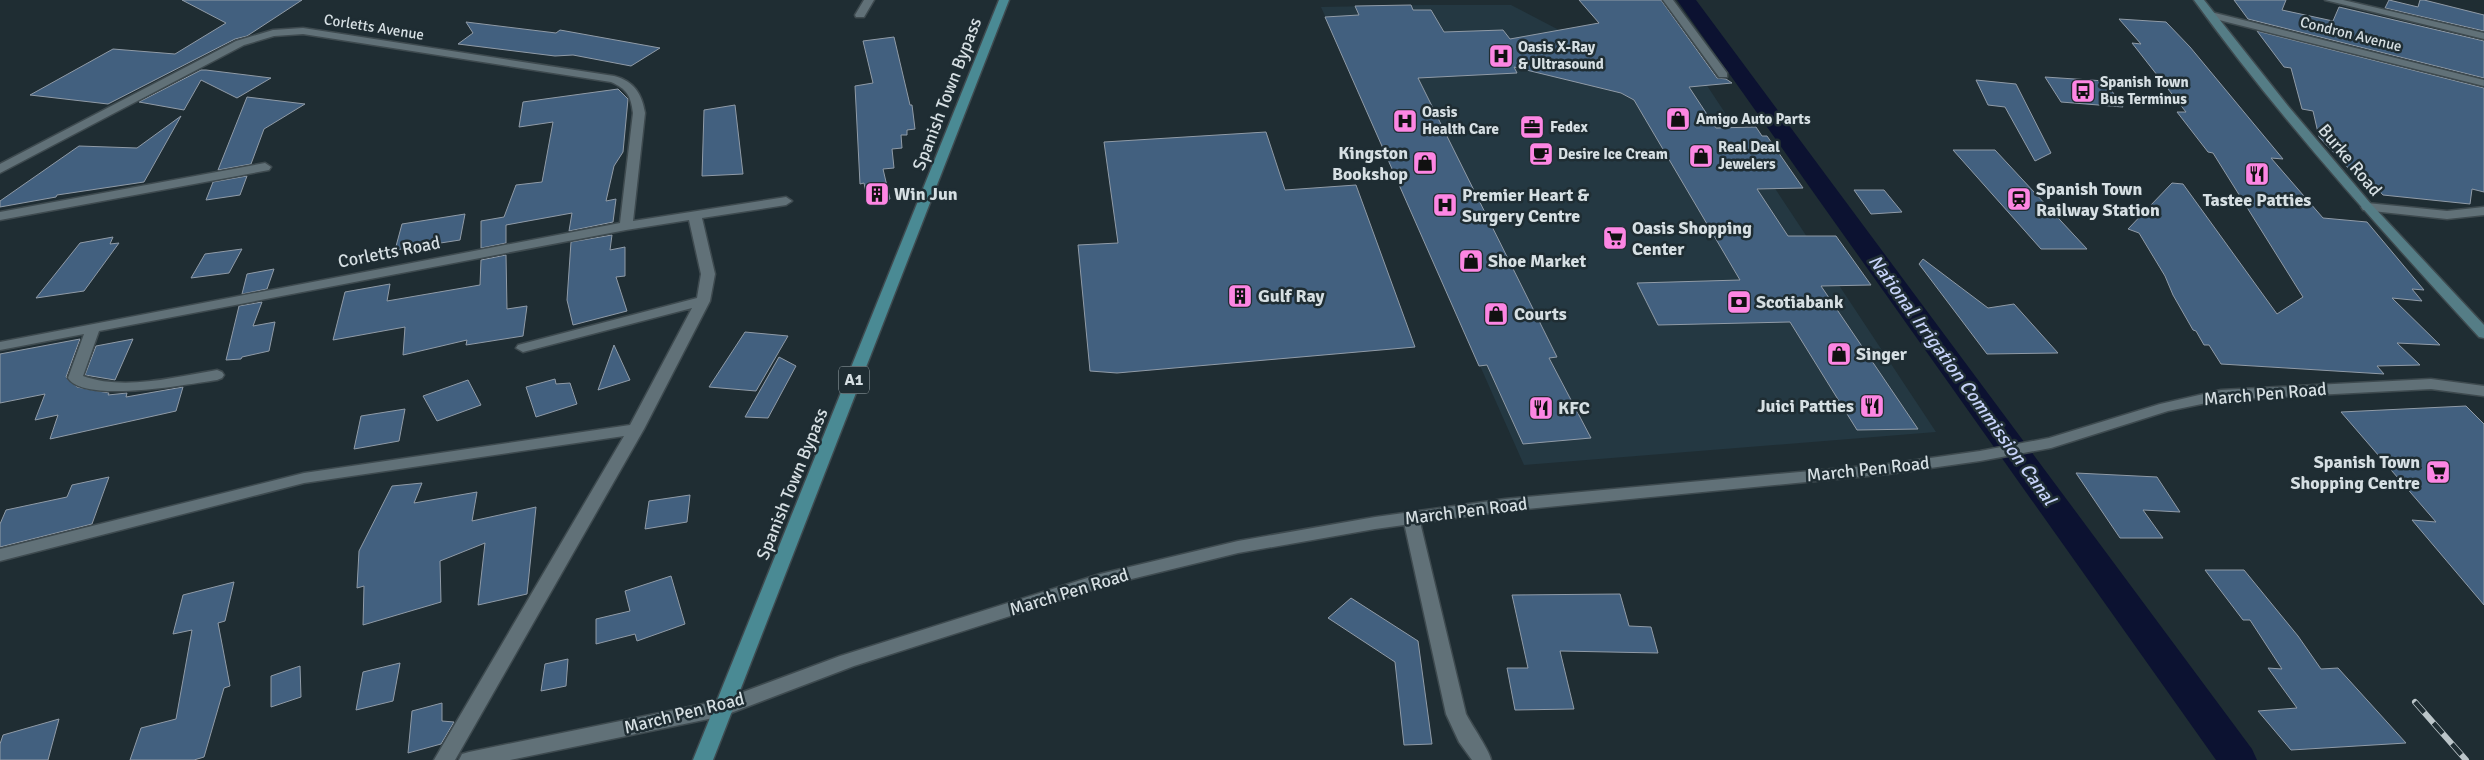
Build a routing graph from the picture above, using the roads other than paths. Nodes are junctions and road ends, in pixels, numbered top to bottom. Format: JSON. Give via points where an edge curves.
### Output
{"nodes":[{"id":1,"x":869,"y":0,"type":"edge"},
{"id":2,"x":1004,"y":0,"type":"edge"},
{"id":3,"x":1668,"y":0,"type":"edge"},
{"id":4,"x":2199,"y":0,"type":"edge"},
{"id":5,"x":2330,"y":0,"type":"edge"},
{"id":6,"x":860,"y":15,"type":"dead end"},
{"id":7,"x":2211,"y":15,"type":"junction"},
{"id":8,"x":2484,"y":36,"type":"edge"},
{"id":9,"x":1723,"y":75,"type":"dead end"},
{"id":10,"x":2484,"y":83,"type":"edge"},
{"id":11,"x":265,"y":167,"type":"dead end"},
{"id":12,"x":0,"y":169,"type":"edge"},
{"id":13,"x":786,"y":201,"type":"dead end"},
{"id":14,"x":2367,"y":207,"type":"junction"},
{"id":15,"x":2484,"y":211,"type":"edge"},
{"id":16,"x":694,"y":214,"type":"junction"},
{"id":17,"x":0,"y":216,"type":"edge"},
{"id":18,"x":626,"y":226,"type":"junction"},
{"id":19,"x":703,"y":301,"type":"junction"},
{"id":20,"x":93,"y":328,"type":"junction"},
{"id":21,"x":2484,"y":334,"type":"edge"},
{"id":22,"x":0,"y":346,"type":"edge"},
{"id":23,"x":523,"y":348,"type":"dead end"},
{"id":24,"x":217,"y":375,"type":"dead end"},
{"id":25,"x":2484,"y":391,"type":"edge"},
{"id":26,"x":636,"y":429,"type":"junction"},
{"id":27,"x":1411,"y":518,"type":"junction"},
{"id":28,"x":0,"y":555,"type":"edge"},
{"id":29,"x":723,"y":708,"type":"junction"},
{"id":30,"x":1482,"y":758,"type":"dead end"},
{"id":31,"x":444,"y":760,"type":"edge"},
{"id":32,"x":469,"y":760,"type":"edge"},
{"id":33,"x":703,"y":760,"type":"edge"}],
"edges":[{"from":1,"to":6,"type":"street"},
{"from":2,"to":29,"type":"main road","name":"Spanish Town Bypass","number":"A1"},
{"from":3,"to":9,"type":"street"},
{"from":4,"to":7,"type":"main road","name":"Burke Road"},
{"from":5,"to":8,"type":"street"},
{"from":7,"to":10,"type":"street","name":"Condron Avenue"},
{"from":7,"to":14,"type":"main road","name":"Burke Road"},
{"from":11,"to":17,"type":"street"},
{"from":12,"to":18,"type":"street","name":"Corletts Avenue","via":[[240,43],[273,33],[302,31],[614,79],[629,85],[637,96],[638,113]]},
{"from":13,"to":16,"type":"street","name":"Corletts Road"},
{"from":14,"to":15,"type":"street","via":[[2447,215]]},
{"from":14,"to":21,"type":"main road","name":"Burke Road"},
{"from":16,"to":18,"type":"street","name":"Corletts Road"},
{"from":16,"to":19,"type":"street","via":[[708,274]]},
{"from":18,"to":20,"type":"street","name":"Corletts Road"},
{"from":19,"to":23,"type":"street"},
{"from":19,"to":26,"type":"street"},
{"from":20,"to":22,"type":"street","name":"Corletts Road"},
{"from":20,"to":24,"type":"street","via":[[74,378],[84,383],[116,387]]},
{"from":25,"to":27,"type":"street","name":"March Pen Road","via":[[2430,384],[2221,395],[2165,407],[2050,443],[1980,456],[1888,469],[1514,504]]},
{"from":26,"to":28,"type":"street","via":[[304,478]]},
{"from":26,"to":31,"type":"street"},
{"from":27,"to":29,"type":"street","name":"March Pen Road","via":[[1238,547],[1106,579],[847,661]]},
{"from":27,"to":30,"type":"street","via":[[1456,714],[1466,736]]},
{"from":29,"to":32,"type":"street","name":"March Pen Road"},
{"from":29,"to":33,"type":"main road","name":"Spanish Town Bypass","number":"A1"}]}
